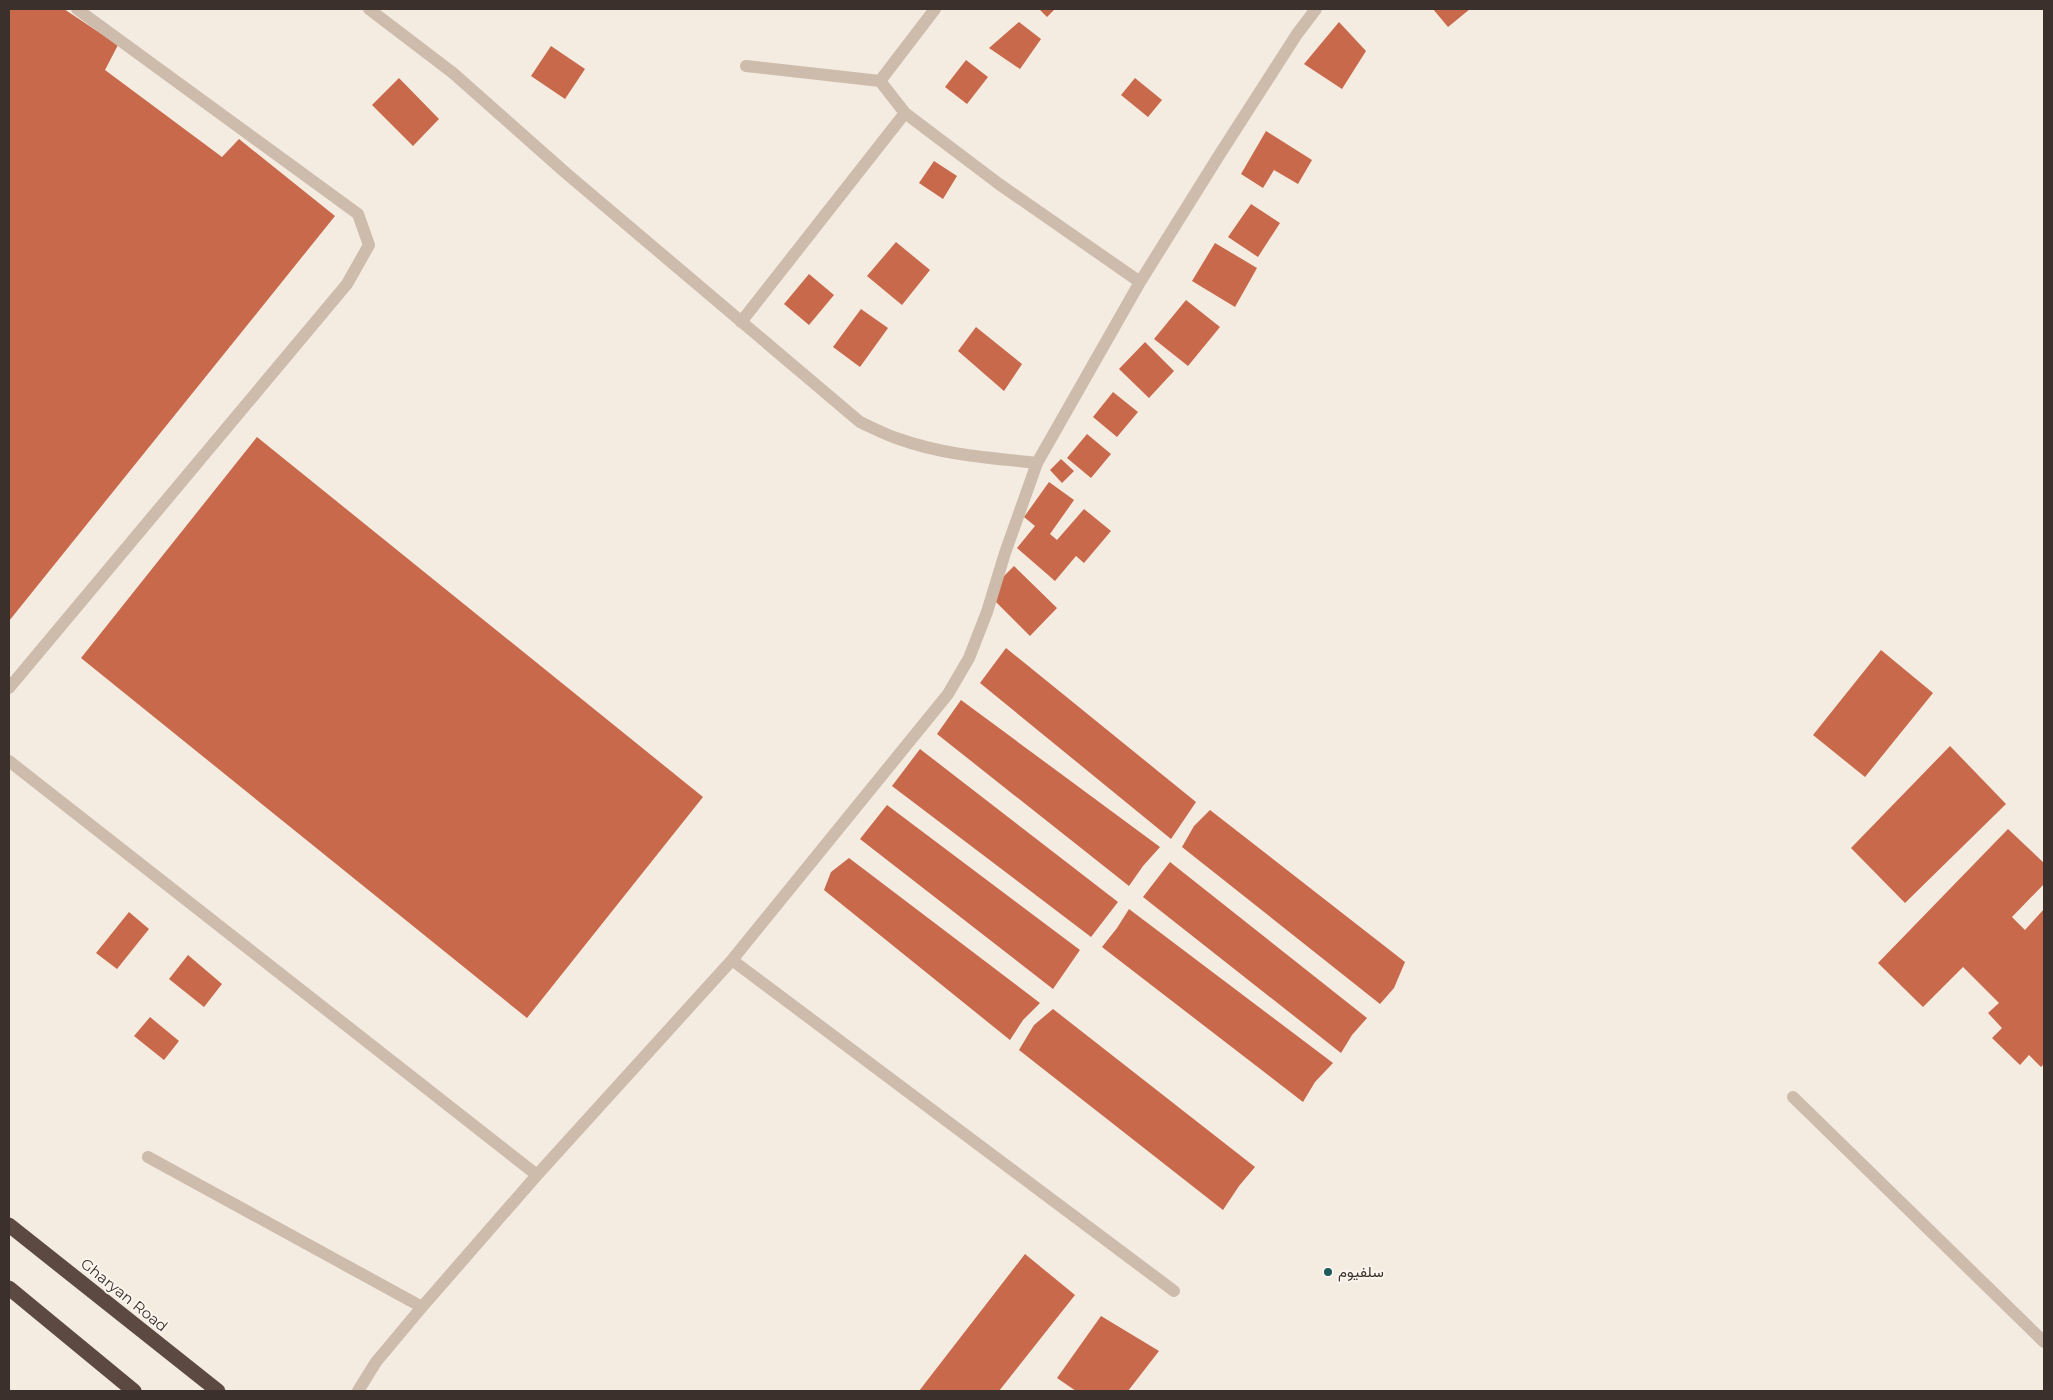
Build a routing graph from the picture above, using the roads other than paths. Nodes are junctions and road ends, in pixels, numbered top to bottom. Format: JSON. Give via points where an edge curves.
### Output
{"nodes":[{"id":1,"x":77,"y":9,"type":"edge"},
{"id":2,"x":369,"y":9,"type":"edge"},
{"id":3,"x":934,"y":9,"type":"edge"},
{"id":4,"x":1316,"y":9,"type":"edge"},
{"id":5,"x":746,"y":66,"type":"dead end"},
{"id":6,"x":880,"y":81,"type":"junction"},
{"id":7,"x":906,"y":113,"type":"junction"},
{"id":8,"x":1140,"y":282,"type":"junction"},
{"id":9,"x":741,"y":322,"type":"junction"},
{"id":10,"x":1038,"y":463,"type":"junction"},
{"id":11,"x":9,"y":688,"type":"edge"},
{"id":12,"x":9,"y":761,"type":"edge"},
{"id":13,"x":732,"y":960,"type":"junction"},
{"id":14,"x":1793,"y":1097,"type":"dead end"},
{"id":15,"x":148,"y":1157,"type":"dead end"},
{"id":16,"x":537,"y":1176,"type":"junction"},
{"id":17,"x":9,"y":1224,"type":"edge"},
{"id":18,"x":9,"y":1288,"type":"edge"},
{"id":19,"x":1174,"y":1292,"type":"dead end"},
{"id":20,"x":422,"y":1307,"type":"junction"},
{"id":21,"x":2044,"y":1342,"type":"edge"},
{"id":22,"x":134,"y":1391,"type":"edge"},
{"id":23,"x":218,"y":1391,"type":"edge"},
{"id":24,"x":358,"y":1391,"type":"edge"}],
"edges":[{"from":1,"to":11,"type":"street","via":[[358,214],[369,245],[348,284]]},
{"from":2,"to":9,"type":"street","via":[[453,73]]},
{"from":3,"to":6,"type":"street"},
{"from":4,"to":8,"type":"street"},
{"from":5,"to":6,"type":"street"},
{"from":6,"to":7,"type":"street"},
{"from":7,"to":8,"type":"street","via":[[999,184]]},
{"from":7,"to":9,"type":"street"},
{"from":8,"to":10,"type":"street"},
{"from":9,"to":10,"type":"street","via":[[860,422],[900,440],[928,447]]},
{"from":10,"to":13,"type":"street","via":[[987,612],[969,658],[948,694]]},
{"from":12,"to":16,"type":"street"},
{"from":13,"to":16,"type":"street"},
{"from":13,"to":19,"type":"street"},
{"from":14,"to":21,"type":"street"},
{"from":15,"to":20,"type":"street"},
{"from":16,"to":20,"type":"street"},
{"from":17,"to":23,"type":"highway","name":"Gharyan Road"},
{"from":18,"to":22,"type":"highway"},
{"from":20,"to":24,"type":"street","via":[[376,1362]]}]}
